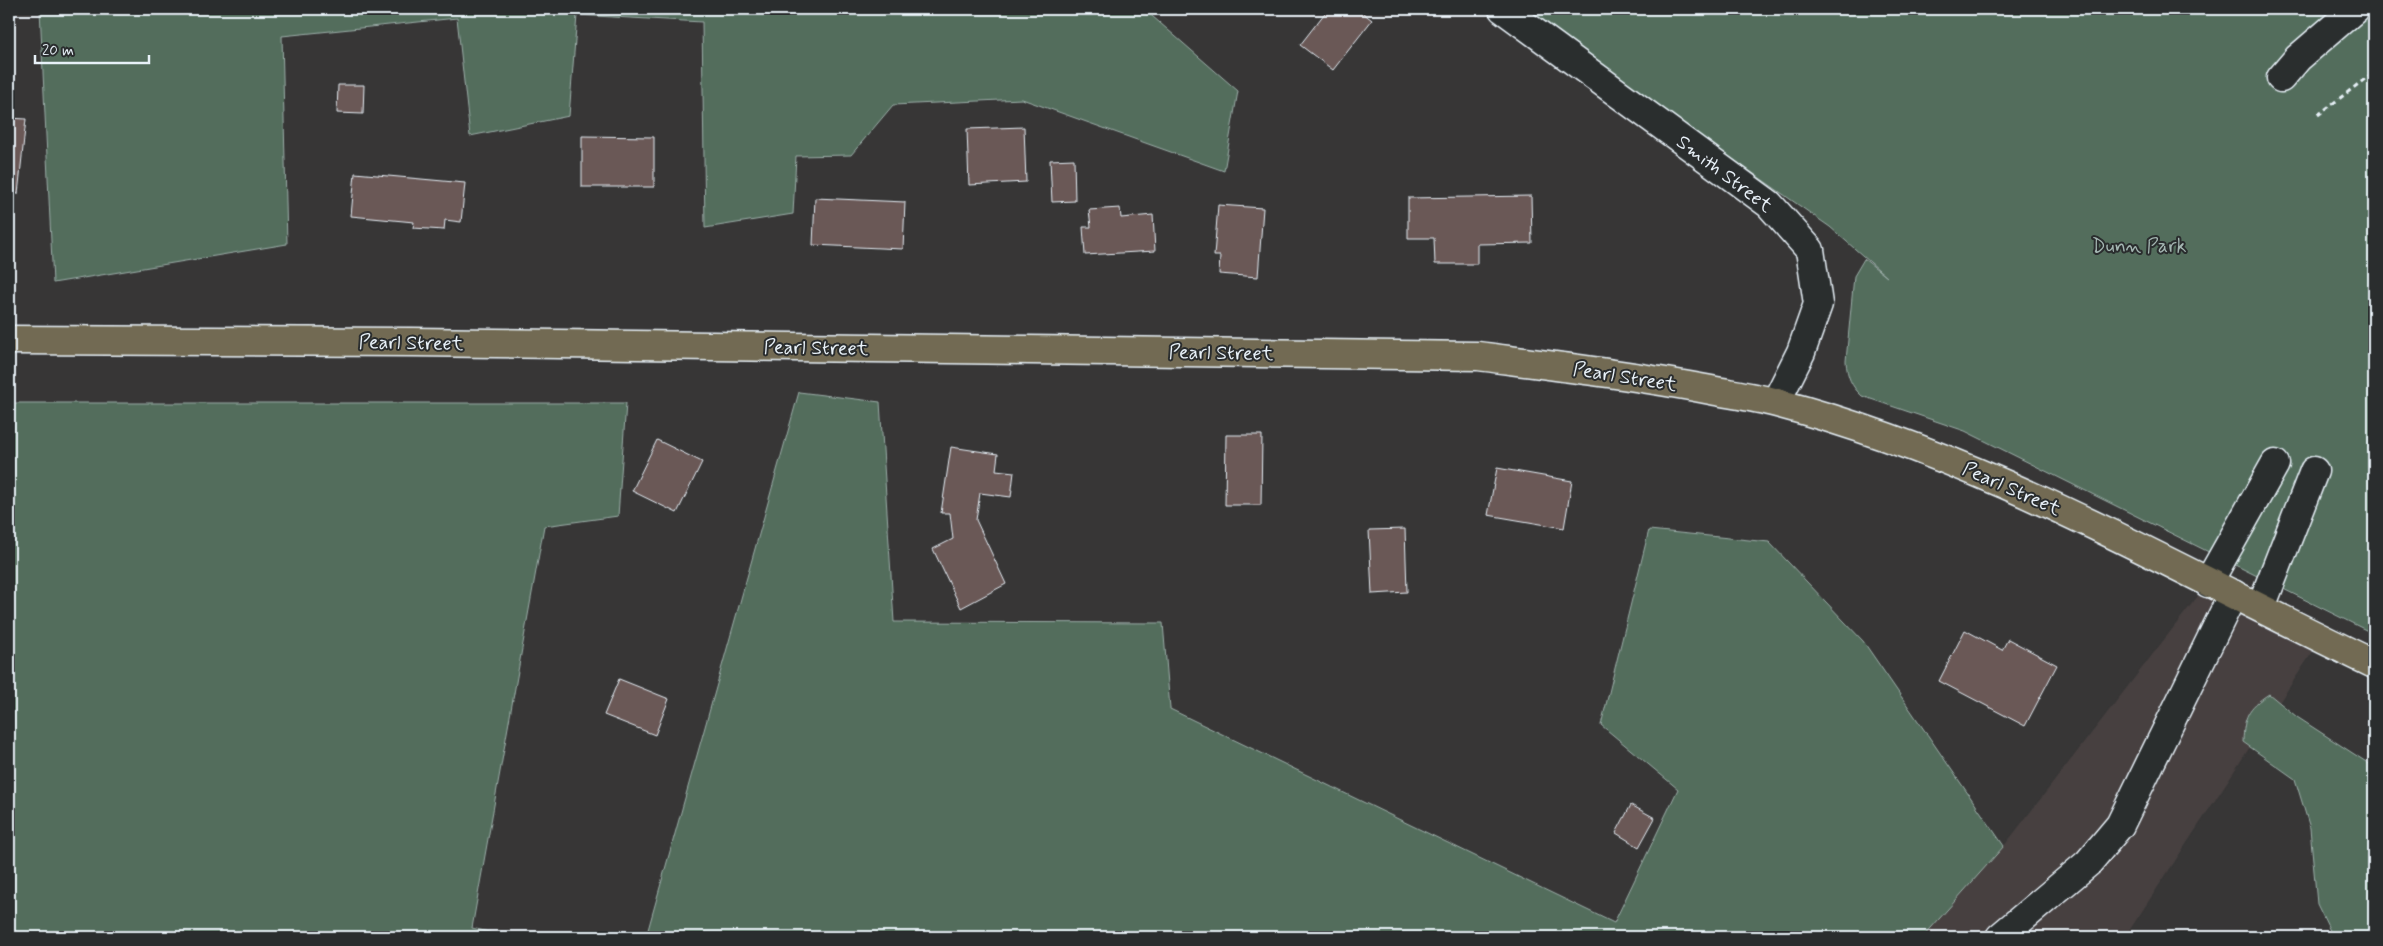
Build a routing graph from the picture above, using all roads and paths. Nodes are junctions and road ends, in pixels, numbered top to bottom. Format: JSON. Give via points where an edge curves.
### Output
{"nodes":[{"id":1,"x":1503,"y":9,"type":"edge"},
{"id":2,"x":2355,"y":9,"type":"edge"},
{"id":3,"x":2374,"y":72,"type":"edge"},
{"id":4,"x":2281,"y":78,"type":"dead end"},
{"id":5,"x":2318,"y":114,"type":"dead end"},
{"id":6,"x":9,"y":340,"type":"edge"},
{"id":7,"x":1776,"y":402,"type":"junction"},
{"id":8,"x":2275,"y":464,"type":"dead end"},
{"id":9,"x":2314,"y":471,"type":"dead end"},
{"id":10,"x":2208,"y":582,"type":"junction"},
{"id":11,"x":2233,"y":594,"type":"junction"},
{"id":12,"x":2261,"y":607,"type":"junction"},
{"id":13,"x":2374,"y":664,"type":"edge"},
{"id":14,"x":2000,"y":937,"type":"edge"}],
"edges":[{"from":1,"to":7,"type":"street","name":"Smith Street","via":[[1769,204],[1810,250],[1818,304],[1801,352]]},
{"from":2,"to":4,"type":"street","via":[[2298,58]]},
{"from":3,"to":5,"type":"path"},
{"from":6,"to":7,"type":"main road","name":"Pearl Street","via":[[1478,356],[1621,374]]},
{"from":7,"to":10,"type":"main road","name":"Pearl Street","via":[[1897,440],[1980,473],[2051,504]]},
{"from":8,"to":10,"type":"street"},
{"from":9,"to":12,"type":"street"},
{"from":10,"to":11,"type":"main road","name":"Pearl Street"},
{"from":11,"to":12,"type":"main road","name":"Pearl Street"},
{"from":11,"to":14,"type":"street","via":[[2120,825],[2088,863]]},
{"from":12,"to":13,"type":"main road","name":"Pearl Street"}]}
